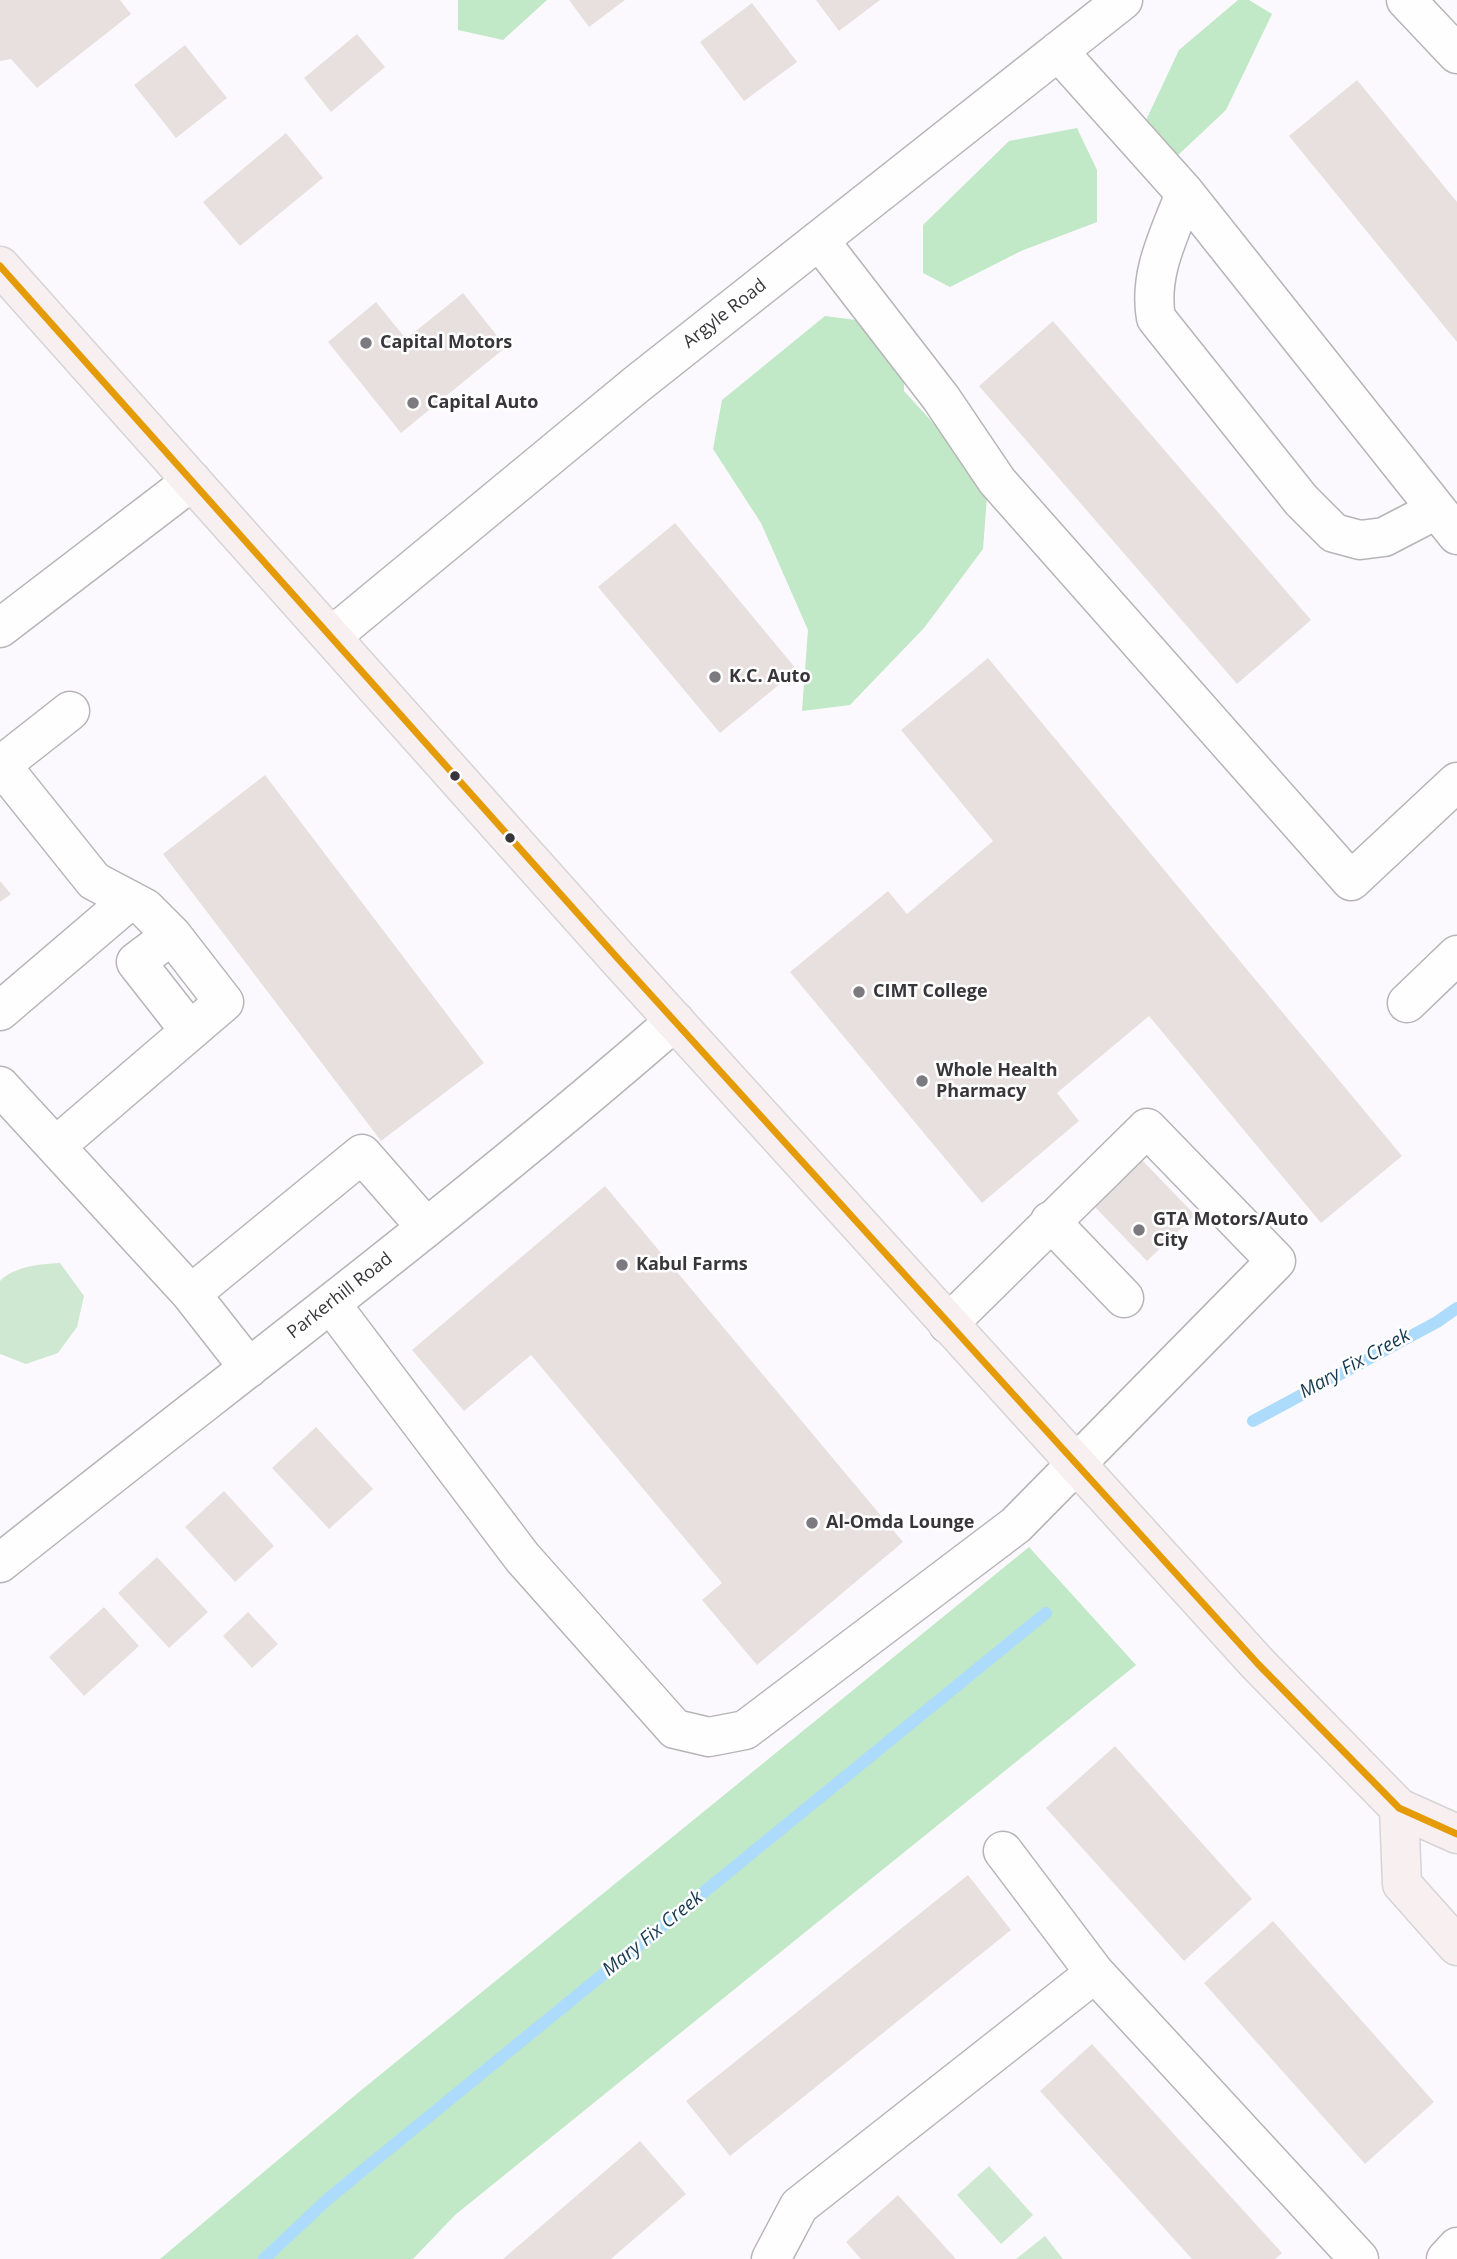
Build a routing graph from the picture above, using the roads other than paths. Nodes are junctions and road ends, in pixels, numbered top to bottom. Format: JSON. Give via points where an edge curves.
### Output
{"nodes":[{"id":1,"x":1124,"y":0,"type":"edge"},
{"id":2,"x":1406,"y":0,"type":"edge"},
{"id":3,"x":1058,"y":51,"type":"junction"},
{"id":4,"x":1457,"y":54,"type":"edge"},
{"id":5,"x":1185,"y":193,"type":"junction"},
{"id":6,"x":819,"y":240,"type":"junction"},
{"id":7,"x":0,"y":266,"type":"edge"},
{"id":8,"x":192,"y":481,"type":"junction"},
{"id":9,"x":1447,"y":522,"type":"edge"},
{"id":10,"x":0,"y":628,"type":"edge"},
{"id":11,"x":332,"y":636,"type":"junction"},
{"id":12,"x":70,"y":711,"type":"dead end"},
{"id":13,"x":1,"y":765,"type":"edge"},
{"id":14,"x":1457,"y":782,"type":"edge"},
{"id":15,"x":130,"y":900,"type":"junction"},
{"id":16,"x":1457,"y":955,"type":"edge"},
{"id":17,"x":1407,"y":1003,"type":"dead end"},
{"id":18,"x":0,"y":1011,"type":"edge"},
{"id":19,"x":675,"y":1021,"type":"junction"},
{"id":20,"x":0,"y":1086,"type":"edge"},
{"id":21,"x":56,"y":1146,"type":"junction"},
{"id":22,"x":1050,"y":1221,"type":"junction"},
{"id":23,"x":426,"y":1227,"type":"junction"},
{"id":24,"x":191,"y":1294,"type":"junction"},
{"id":25,"x":1124,"y":1298,"type":"dead end"},
{"id":26,"x":331,"y":1304,"type":"junction"},
{"id":27,"x":948,"y":1324,"type":"junction"},
{"id":28,"x":249,"y":1368,"type":"junction"},
{"id":29,"x":1076,"y":1466,"type":"junction"},
{"id":30,"x":0,"y":1563,"type":"edge"},
{"id":31,"x":1399,"y":1808,"type":"junction"},
{"id":32,"x":1457,"y":1834,"type":"edge"},
{"id":33,"x":1003,"y":1851,"type":"dead end"},
{"id":34,"x":1457,"y":1946,"type":"edge"},
{"id":35,"x":1095,"y":1973,"type":"junction"},
{"id":36,"x":1457,"y":2247,"type":"edge"},
{"id":37,"x":771,"y":2259,"type":"edge"},
{"id":38,"x":1359,"y":2259,"type":"edge"},
{"id":39,"x":1446,"y":2259,"type":"edge"}],
"edges":[{"from":1,"to":3,"type":"street","name":"Argyle Road"},
{"from":2,"to":4,"type":"street"},
{"from":3,"to":5,"type":"street"},
{"from":3,"to":6,"type":"street","name":"Argyle Road"},
{"from":5,"to":9,"type":"street"},
{"from":5,"to":9,"type":"street","via":[[1157,268],[1152,293],[1156,318],[1301,500],[1334,533],[1360,540]]},
{"from":6,"to":11,"type":"street","name":"Argyle Road"},
{"from":6,"to":14,"type":"street","via":[[941,398],[997,481],[1351,881]]},
{"from":7,"to":8,"type":"main road"},
{"from":8,"to":10,"type":"street"},
{"from":8,"to":11,"type":"main road"},
{"from":11,"to":19,"type":"main road"},
{"from":12,"to":13,"type":"street"},
{"from":13,"to":15,"type":"street","via":[[94,881]]},
{"from":15,"to":18,"type":"street"},
{"from":15,"to":21,"type":"street","via":[[172,935],[224,1002]]},
{"from":16,"to":17,"type":"street"},
{"from":19,"to":23,"type":"street","name":"Parkerhill Road"},
{"from":19,"to":27,"type":"main road"},
{"from":20,"to":21,"type":"street"},
{"from":21,"to":24,"type":"street"},
{"from":22,"to":25,"type":"street"},
{"from":22,"to":27,"type":"street"},
{"from":22,"to":29,"type":"street","via":[[1147,1128],[1276,1261]]},
{"from":23,"to":24,"type":"street","via":[[362,1154]]},
{"from":23,"to":26,"type":"street","name":"Parkerhill Road"},
{"from":24,"to":28,"type":"street"},
{"from":26,"to":28,"type":"street","name":"Parkerhill Road"},
{"from":26,"to":29,"type":"street","via":[[539,1577],[675,1729],[709,1737],[745,1730],[1016,1525]]},
{"from":27,"to":29,"type":"main road"},
{"from":28,"to":30,"type":"street","name":"Parkerhill Road"},
{"from":29,"to":31,"type":"main road","via":[[1258,1664]]},
{"from":31,"to":32,"type":"main road"},
{"from":31,"to":34,"type":"main road","via":[[1402,1884]]},
{"from":33,"to":35,"type":"street"},
{"from":35,"to":37,"type":"street","via":[[799,2207]]},
{"from":35,"to":38,"type":"street"},
{"from":36,"to":39,"type":"street"}]}
